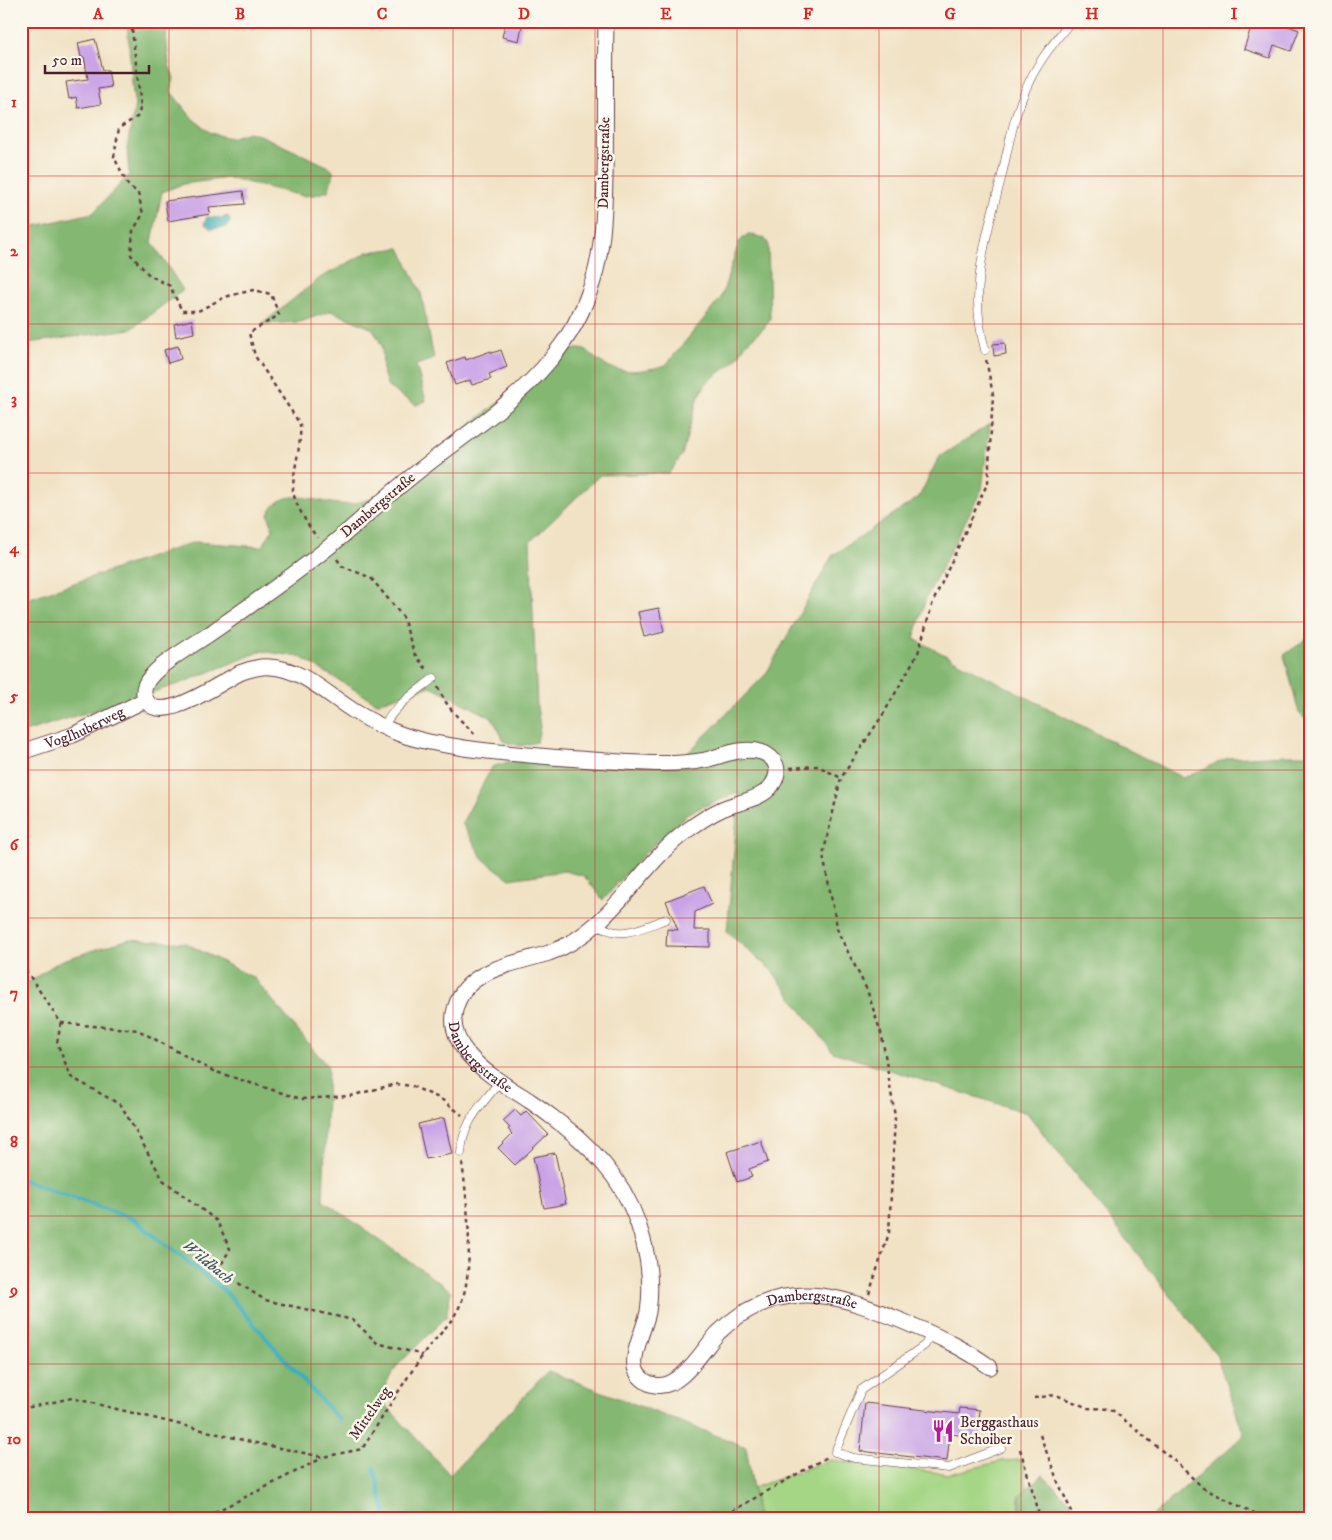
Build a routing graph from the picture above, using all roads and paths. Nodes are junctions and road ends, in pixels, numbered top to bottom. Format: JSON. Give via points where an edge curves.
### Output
{"nodes":[{"id":1,"x":131,"y":21,"type":"edge"},
{"id":2,"x":606,"y":21,"type":"edge"},
{"id":3,"x":1071,"y":21,"type":"edge"},
{"id":4,"x":985,"y":350,"type":"joint"},
{"id":5,"x":328,"y":548,"type":"junction"},
{"id":6,"x":434,"y":678,"type":"junction"},
{"id":7,"x":146,"y":700,"type":"junction"},
{"id":8,"x":384,"y":726,"type":"junction"},
{"id":9,"x":485,"y":751,"type":"junction"},
{"id":10,"x":21,"y":752,"type":"edge"},
{"id":11,"x":777,"y":769,"type":"junction"},
{"id":12,"x":841,"y":778,"type":"junction"},
{"id":13,"x":666,"y":919,"type":"dead end"},
{"id":14,"x":598,"y":923,"type":"junction"},
{"id":15,"x":21,"y":963,"type":"edge"},
{"id":16,"x":61,"y":1023,"type":"junction"},
{"id":17,"x":499,"y":1082,"type":"junction"},
{"id":18,"x":470,"y":1121,"type":"junction"},
{"id":19,"x":461,"y":1153,"type":"joint"},
{"id":20,"x":873,"y":1282,"type":"dead end"},
{"id":21,"x":931,"y":1333,"type":"junction"},
{"id":22,"x":423,"y":1355,"type":"junction"},
{"id":23,"x":990,"y":1367,"type":"dead end"},
{"id":24,"x":1034,"y":1398,"type":"dead end"},
{"id":25,"x":21,"y":1409,"type":"edge"},
{"id":26,"x":1040,"y":1435,"type":"dead end"},
{"id":27,"x":1001,"y":1448,"type":"dead end"},
{"id":28,"x":1020,"y":1449,"type":"dead end"},
{"id":29,"x":835,"y":1452,"type":"junction"},
{"id":30,"x":323,"y":1457,"type":"junction"},
{"id":31,"x":200,"y":1519,"type":"edge"},
{"id":32,"x":718,"y":1519,"type":"edge"},
{"id":33,"x":1038,"y":1519,"type":"edge"},
{"id":34,"x":1076,"y":1519,"type":"edge"},
{"id":35,"x":1266,"y":1519,"type":"edge"}],
"edges":[{"from":1,"to":5,"type":"path","via":[[141,107],[137,116],[119,128],[114,156],[128,185],[138,193],[143,214],[133,231],[130,255],[149,275],[170,286],[182,311],[198,311],[226,297],[253,290],[271,294],[278,315],[249,332],[255,356],[300,424],[292,492],[309,529]]},
{"from":2,"to":5,"type":"street","name":"Dambergstraße","via":[[603,222],[598,266],[582,312],[546,367],[525,389],[405,482]]},
{"from":3,"to":4,"type":"lane","via":[[1040,62],[1017,113],[996,195],[980,278],[979,324]]},
{"from":4,"to":12,"type":"path","via":[[993,395],[988,482],[933,602],[918,653],[884,713]]},
{"from":5,"to":6,"type":"path","via":[[342,566],[371,578],[403,617],[414,653]]},
{"from":5,"to":7,"type":"street","name":"Dambergstraße","via":[[152,673],[146,682]]},
{"from":6,"to":8,"type":"lane","via":[[398,707]]},
{"from":6,"to":9,"type":"path","via":[[454,716],[482,740]]},
{"from":7,"to":8,"type":"street","via":[[164,709],[178,706],[242,672],[266,666],[278,667]]},
{"from":7,"to":10,"type":"street","name":"Voglhuberweg","via":[[73,734]]},
{"from":8,"to":9,"type":"street","via":[[426,741]]},
{"from":9,"to":11,"type":"street","via":[[541,757],[680,763],[754,750],[766,753],[774,760]]},
{"from":11,"to":12,"type":"path","via":[[818,766]]},
{"from":11,"to":14,"type":"street","name":"Dambergstraße","via":[[772,786],[763,794],[720,810],[681,835]]},
{"from":12,"to":20,"type":"path","via":[[823,855],[838,932],[867,990],[882,1036],[895,1117],[889,1233]]},
{"from":13,"to":14,"type":"lane","via":[[619,933]]},
{"from":14,"to":17,"type":"street","name":"Dambergstraße","via":[[570,944],[481,976],[461,995],[454,1023],[458,1039],[465,1052]]},
{"from":15,"to":16,"type":"path"},
{"from":16,"to":18,"type":"path","via":[[138,1030],[213,1071],[301,1099],[350,1096],[396,1084],[412,1086],[441,1099]]},
{"from":16,"to":22,"type":"path","via":[[56,1043],[71,1077],[121,1105],[163,1180],[217,1221],[230,1249],[221,1265],[224,1274],[265,1300],[354,1320],[377,1342]]},
{"from":17,"to":18,"type":"lane"},
{"from":17,"to":21,"type":"street","name":"Dambergstraße","via":[[562,1124],[584,1143],[618,1182],[627,1198],[643,1241],[649,1278],[648,1313],[635,1359],[635,1368],[648,1383],[658,1386],[671,1384],[682,1376],[737,1316],[756,1306],[800,1294],[843,1299]]},
{"from":18,"to":19,"type":"lane","via":[[462,1138]]},
{"from":19,"to":22,"type":"path","name":"Mittelweg","via":[[467,1210],[468,1275],[455,1314]]},
{"from":21,"to":23,"type":"street","name":"Dambergstraße","via":[[975,1355]]},
{"from":21,"to":29,"type":"lane","via":[[925,1345],[861,1390]]},
{"from":22,"to":30,"type":"path","name":"Mittelweg","via":[[362,1449]]},
{"from":24,"to":35,"type":"path","via":[[1056,1395],[1088,1408],[1111,1409],[1203,1488]]},
{"from":25,"to":30,"type":"path","name":"Mittelweg","via":[[72,1398]]},
{"from":26,"to":34,"type":"path"},
{"from":27,"to":29,"type":"lane","via":[[949,1468],[854,1458]]},
{"from":28,"to":33,"type":"path"},
{"from":29,"to":32,"type":"path"},
{"from":30,"to":31,"type":"path"}]}
